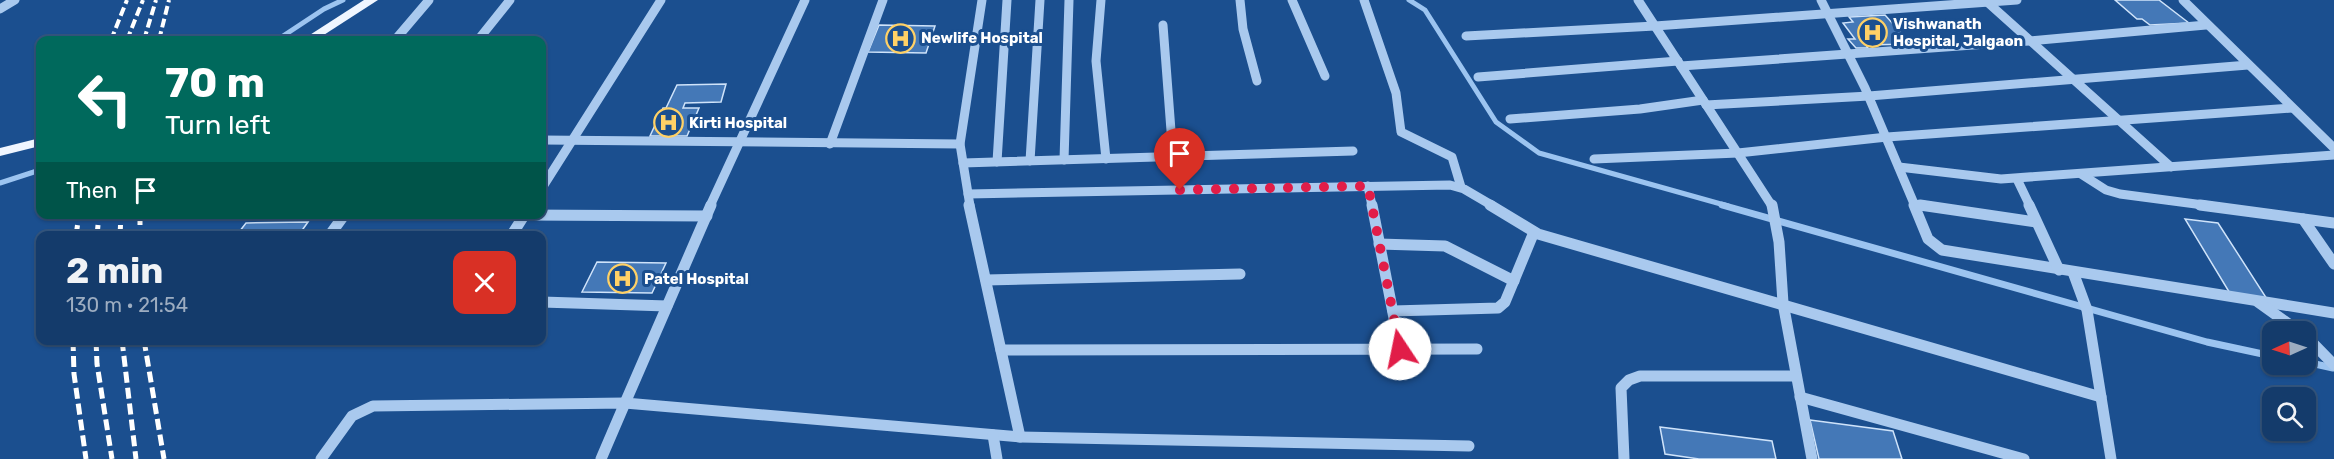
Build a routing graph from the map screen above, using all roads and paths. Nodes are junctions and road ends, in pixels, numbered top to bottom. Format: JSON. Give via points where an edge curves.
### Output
{"nodes":[{"id":1,"x":15,"y":0,"type":"edge"},
{"id":2,"x":372,"y":0,"type":"edge"},
{"id":3,"x":429,"y":0,"type":"edge"},
{"id":4,"x":510,"y":0,"type":"edge"},
{"id":5,"x":661,"y":0,"type":"edge"},
{"id":6,"x":805,"y":0,"type":"edge"},
{"id":7,"x":883,"y":0,"type":"edge"},
{"id":8,"x":982,"y":0,"type":"edge"},
{"id":9,"x":1007,"y":0,"type":"edge"},
{"id":10,"x":1040,"y":0,"type":"edge"},
{"id":11,"x":1069,"y":0,"type":"edge"},
{"id":12,"x":1101,"y":0,"type":"edge"},
{"id":13,"x":1240,"y":0,"type":"edge"},
{"id":14,"x":1292,"y":0,"type":"edge"},
{"id":15,"x":1364,"y":0,"type":"edge"},
{"id":16,"x":1638,"y":0,"type":"edge"},
{"id":17,"x":1821,"y":0,"type":"edge"},
{"id":18,"x":2017,"y":0,"type":"edge"},
{"id":19,"x":2183,"y":0,"type":"edge"},
{"id":20,"x":1986,"y":1,"type":"edge"},
{"id":21,"x":0,"y":9,"type":"edge"},
{"id":22,"x":1829,"y":14,"type":"junction"},
{"id":23,"x":1163,"y":25,"type":"dead end"},
{"id":24,"x":2206,"y":25,"type":"junction"},
{"id":25,"x":1655,"y":26,"type":"junction"},
{"id":26,"x":314,"y":36,"type":"edge"},
{"id":27,"x":398,"y":36,"type":"edge"},
{"id":28,"x":481,"y":36,"type":"edge"},
{"id":29,"x":1466,"y":36,"type":"dead end"},
{"id":30,"x":2029,"y":41,"type":"junction"},
{"id":31,"x":1850,"y":53,"type":"junction"},
{"id":32,"x":1679,"y":63,"type":"junction"},
{"id":33,"x":2248,"y":65,"type":"junction"},
{"id":34,"x":1325,"y":76,"type":"dead end"},
{"id":35,"x":1478,"y":77,"type":"dead end"},
{"id":36,"x":2073,"y":80,"type":"junction"},
{"id":37,"x":1257,"y":81,"type":"dead end"},
{"id":38,"x":1869,"y":96,"type":"junction"},
{"id":39,"x":1705,"y":102,"type":"junction"},
{"id":40,"x":2292,"y":108,"type":"junction"},
{"id":41,"x":1510,"y":119,"type":"dead end"},
{"id":42,"x":2117,"y":120,"type":"junction"},
{"id":43,"x":1887,"y":137,"type":"junction"},
{"id":44,"x":546,"y":140,"type":"edge"},
{"id":45,"x":572,"y":141,"type":"junction"},
{"id":46,"x":36,"y":143,"type":"edge"},
{"id":47,"x":738,"y":143,"type":"junction"},
{"id":48,"x":830,"y":144,"type":"junction"},
{"id":49,"x":960,"y":144,"type":"junction"},
{"id":50,"x":2334,"y":148,"type":"edge"},
{"id":51,"x":1353,"y":151,"type":"dead end"},
{"id":52,"x":0,"y":152,"type":"edge"},
{"id":53,"x":1738,"y":153,"type":"junction"},
{"id":54,"x":2334,"y":154,"type":"edge"},
{"id":55,"x":1173,"y":157,"type":"junction"},
{"id":56,"x":1106,"y":159,"type":"junction"},
{"id":57,"x":1594,"y":159,"type":"dead end"},
{"id":58,"x":1064,"y":160,"type":"junction"},
{"id":59,"x":1030,"y":161,"type":"junction"},
{"id":60,"x":997,"y":162,"type":"junction"},
{"id":61,"x":963,"y":163,"type":"junction"},
{"id":62,"x":1899,"y":167,"type":"junction"},
{"id":63,"x":2171,"y":167,"type":"junction"},
{"id":64,"x":2081,"y":174,"type":"junction"},
{"id":65,"x":2017,"y":178,"type":"junction"},
{"id":66,"x":546,"y":182,"type":"edge"},
{"id":67,"x":1368,"y":186,"type":"junction"},
{"id":68,"x":1461,"y":187,"type":"junction"},
{"id":69,"x":968,"y":194,"type":"junction"},
{"id":70,"x":1914,"y":204,"type":"junction"},
{"id":71,"x":546,"y":215,"type":"edge"},
{"id":72,"x":706,"y":216,"type":"junction"},
{"id":73,"x":2303,"y":219,"type":"junction"},
{"id":74,"x":2037,"y":222,"type":"junction"},
{"id":75,"x":2334,"y":224,"type":"edge"},
{"id":76,"x":1534,"y":232,"type":"junction"},
{"id":77,"x":1379,"y":244,"type":"junction"},
{"id":78,"x":2334,"y":264,"type":"edge"},
{"id":79,"x":2058,"y":270,"type":"junction"},
{"id":80,"x":2073,"y":272,"type":"junction"},
{"id":81,"x":1240,"y":274,"type":"dead end"},
{"id":82,"x":986,"y":280,"type":"junction"},
{"id":83,"x":1514,"y":280,"type":"junction"},
{"id":84,"x":2256,"y":301,"type":"junction"},
{"id":85,"x":546,"y":302,"type":"edge"},
{"id":86,"x":1783,"y":303,"type":"junction"},
{"id":87,"x":667,"y":306,"type":"junction"},
{"id":88,"x":1393,"y":311,"type":"junction"},
{"id":89,"x":2334,"y":313,"type":"edge"},
{"id":90,"x":2284,"y":321,"type":"edge"},
{"id":91,"x":2316,"y":344,"type":"edge"},
{"id":92,"x":1400,"y":349,"type":"junction"},
{"id":93,"x":1477,"y":349,"type":"dead end"},
{"id":94,"x":1001,"y":350,"type":"junction"},
{"id":95,"x":2334,"y":366,"type":"edge"},
{"id":96,"x":1796,"y":376,"type":"junction"},
{"id":97,"x":1800,"y":397,"type":"junction"},
{"id":98,"x":2101,"y":397,"type":"junction"},
{"id":99,"x":625,"y":403,"type":"junction"},
{"id":100,"x":993,"y":435,"type":"junction"},
{"id":101,"x":1020,"y":437,"type":"junction"},
{"id":102,"x":1469,"y":446,"type":"dead end"},
{"id":103,"x":321,"y":459,"type":"edge"},
{"id":104,"x":601,"y":459,"type":"edge"},
{"id":105,"x":997,"y":459,"type":"edge"},
{"id":106,"x":1624,"y":459,"type":"edge"},
{"id":107,"x":1812,"y":459,"type":"edge"},
{"id":108,"x":2024,"y":459,"type":"edge"},
{"id":109,"x":2111,"y":459,"type":"edge"}],
"edges":[{"from":1,"to":21,"type":"street"},
{"from":2,"to":26,"type":"main road"},
{"from":3,"to":27,"type":"street"},
{"from":4,"to":28,"type":"street"},
{"from":5,"to":45,"type":"street"},
{"from":6,"to":47,"type":"street"},
{"from":7,"to":48,"type":"street"},
{"from":8,"to":49,"type":"street"},
{"from":9,"to":60,"type":"street"},
{"from":10,"to":59,"type":"street"},
{"from":11,"to":58,"type":"street"},
{"from":12,"to":56,"type":"street","via":[[1096,61]]},
{"from":13,"to":37,"type":"street","via":[[1243,29]]},
{"from":14,"to":34,"type":"street"},
{"from":15,"to":68,"type":"street","via":[[1396,93],[1401,132],[1452,157]]},
{"from":16,"to":25,"type":"street"},
{"from":17,"to":22,"type":"street"},
{"from":18,"to":20,"type":"street"},
{"from":19,"to":24,"type":"street"},
{"from":20,"to":22,"type":"street"},
{"from":20,"to":30,"type":"street"},
{"from":22,"to":25,"type":"street"},
{"from":22,"to":31,"type":"street"},
{"from":23,"to":55,"type":"street"},
{"from":24,"to":30,"type":"street"},
{"from":24,"to":33,"type":"street"},
{"from":25,"to":29,"type":"street"},
{"from":25,"to":32,"type":"street"},
{"from":30,"to":31,"type":"street"},
{"from":30,"to":36,"type":"street"},
{"from":31,"to":32,"type":"street"},
{"from":31,"to":38,"type":"street"},
{"from":32,"to":35,"type":"street"},
{"from":32,"to":39,"type":"street"},
{"from":33,"to":36,"type":"street"},
{"from":33,"to":40,"type":"street"},
{"from":36,"to":38,"type":"street"},
{"from":36,"to":42,"type":"street"},
{"from":38,"to":39,"type":"street"},
{"from":38,"to":43,"type":"street"},
{"from":39,"to":41,"type":"street"},
{"from":39,"to":53,"type":"street"},
{"from":40,"to":42,"type":"street"},
{"from":40,"to":50,"type":"street"},
{"from":42,"to":43,"type":"street"},
{"from":42,"to":63,"type":"street"},
{"from":43,"to":53,"type":"street"},
{"from":43,"to":62,"type":"street"},
{"from":44,"to":45,"type":"street"},
{"from":45,"to":47,"type":"street"},
{"from":45,"to":66,"type":"street"},
{"from":46,"to":52,"type":"main road"},
{"from":47,"to":48,"type":"street"},
{"from":47,"to":72,"type":"street"},
{"from":48,"to":49,"type":"street"},
{"from":49,"to":61,"type":"street"},
{"from":51,"to":55,"type":"street"},
{"from":53,"to":57,"type":"street"},
{"from":53,"to":86,"type":"street","via":[[1772,205]]},
{"from":54,"to":63,"type":"street"},
{"from":55,"to":56,"type":"street"},
{"from":56,"to":58,"type":"street"},
{"from":58,"to":59,"type":"street"},
{"from":59,"to":60,"type":"street"},
{"from":60,"to":61,"type":"street"},
{"from":61,"to":69,"type":"street"},
{"from":62,"to":65,"type":"street"},
{"from":62,"to":70,"type":"street"},
{"from":63,"to":64,"type":"street"},
{"from":64,"to":65,"type":"street"},
{"from":64,"to":73,"type":"street","via":[[2120,194]]},
{"from":65,"to":74,"type":"street"},
{"from":67,"to":68,"type":"street"},
{"from":67,"to":69,"type":"street"},
{"from":67,"to":77,"type":"street"},
{"from":68,"to":76,"type":"street"},
{"from":69,"to":82,"type":"street"},
{"from":70,"to":74,"type":"street"},
{"from":70,"to":79,"type":"street","via":[[1928,239],[1942,250]]},
{"from":71,"to":72,"type":"street"},
{"from":72,"to":87,"type":"street"},
{"from":73,"to":75,"type":"street"},
{"from":73,"to":78,"type":"street"},
{"from":74,"to":79,"type":"street"},
{"from":76,"to":83,"type":"street"},
{"from":76,"to":86,"type":"street"},
{"from":77,"to":83,"type":"street","via":[[1445,246]]},
{"from":77,"to":88,"type":"street"},
{"from":79,"to":80,"type":"street"},
{"from":80,"to":84,"type":"street"},
{"from":80,"to":98,"type":"street","via":[[2087,310]]},
{"from":81,"to":82,"type":"street"},
{"from":82,"to":94,"type":"street"},
{"from":83,"to":88,"type":"street","via":[[1503,306],[1498,308]]},
{"from":84,"to":89,"type":"street"},
{"from":84,"to":90,"type":"street"},
{"from":85,"to":87,"type":"street"},
{"from":86,"to":96,"type":"street"},
{"from":86,"to":98,"type":"street"},
{"from":87,"to":99,"type":"street"},
{"from":88,"to":92,"type":"street"},
{"from":91,"to":95,"type":"street"},
{"from":92,"to":93,"type":"street"},
{"from":92,"to":94,"type":"street"},
{"from":94,"to":101,"type":"street"},
{"from":96,"to":97,"type":"street"},
{"from":96,"to":106,"type":"street","via":[[1631,378],[1621,388]]},
{"from":97,"to":107,"type":"street"},
{"from":97,"to":108,"type":"street"},
{"from":98,"to":109,"type":"street"},
{"from":99,"to":100,"type":"street"},
{"from":99,"to":103,"type":"street","via":[[373,406],[352,416]]},
{"from":99,"to":104,"type":"street"},
{"from":100,"to":101,"type":"street"},
{"from":100,"to":105,"type":"street"},
{"from":101,"to":102,"type":"street"}]}
